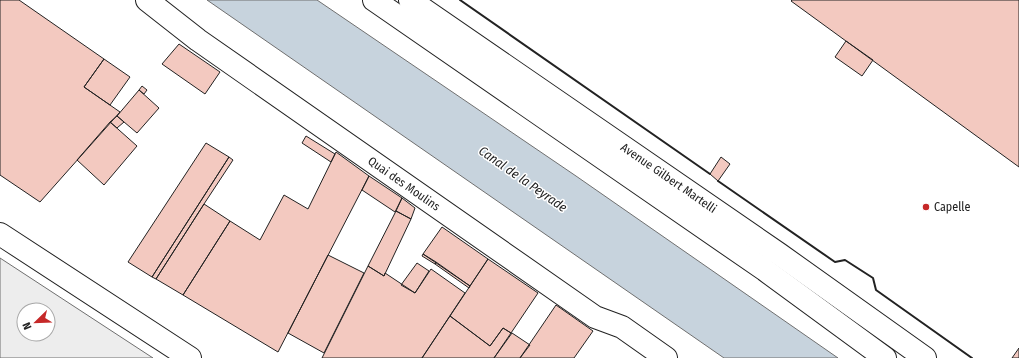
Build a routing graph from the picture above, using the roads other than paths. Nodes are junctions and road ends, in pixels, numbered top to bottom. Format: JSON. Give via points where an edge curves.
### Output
{"nodes":[{"id":1,"x":374,"y":0,"type":"edge"},
{"id":2,"x":410,"y":0,"type":"edge"},
{"id":3,"x":152,"y":3,"type":"edge"},
{"id":4,"x":0,"y":234,"type":"edge"},
{"id":5,"x":190,"y":358,"type":"edge"},
{"id":6,"x":666,"y":358,"type":"edge"},
{"id":7,"x":885,"y":358,"type":"edge"},
{"id":8,"x":925,"y":358,"type":"edge"}],
"edges":[{"from":1,"to":7,"type":"main road","name":"Avenue Gilbert Martelli","via":[[765,270]]},
{"from":2,"to":8,"type":"main road","name":"Avenue Gilbert Martelli","via":[[779,254]]},
{"from":3,"to":6,"type":"main road","name":"Quai des Moulins","via":[[198,40],[595,317],[622,327]]},
{"from":4,"to":5,"type":"main road"}]}
